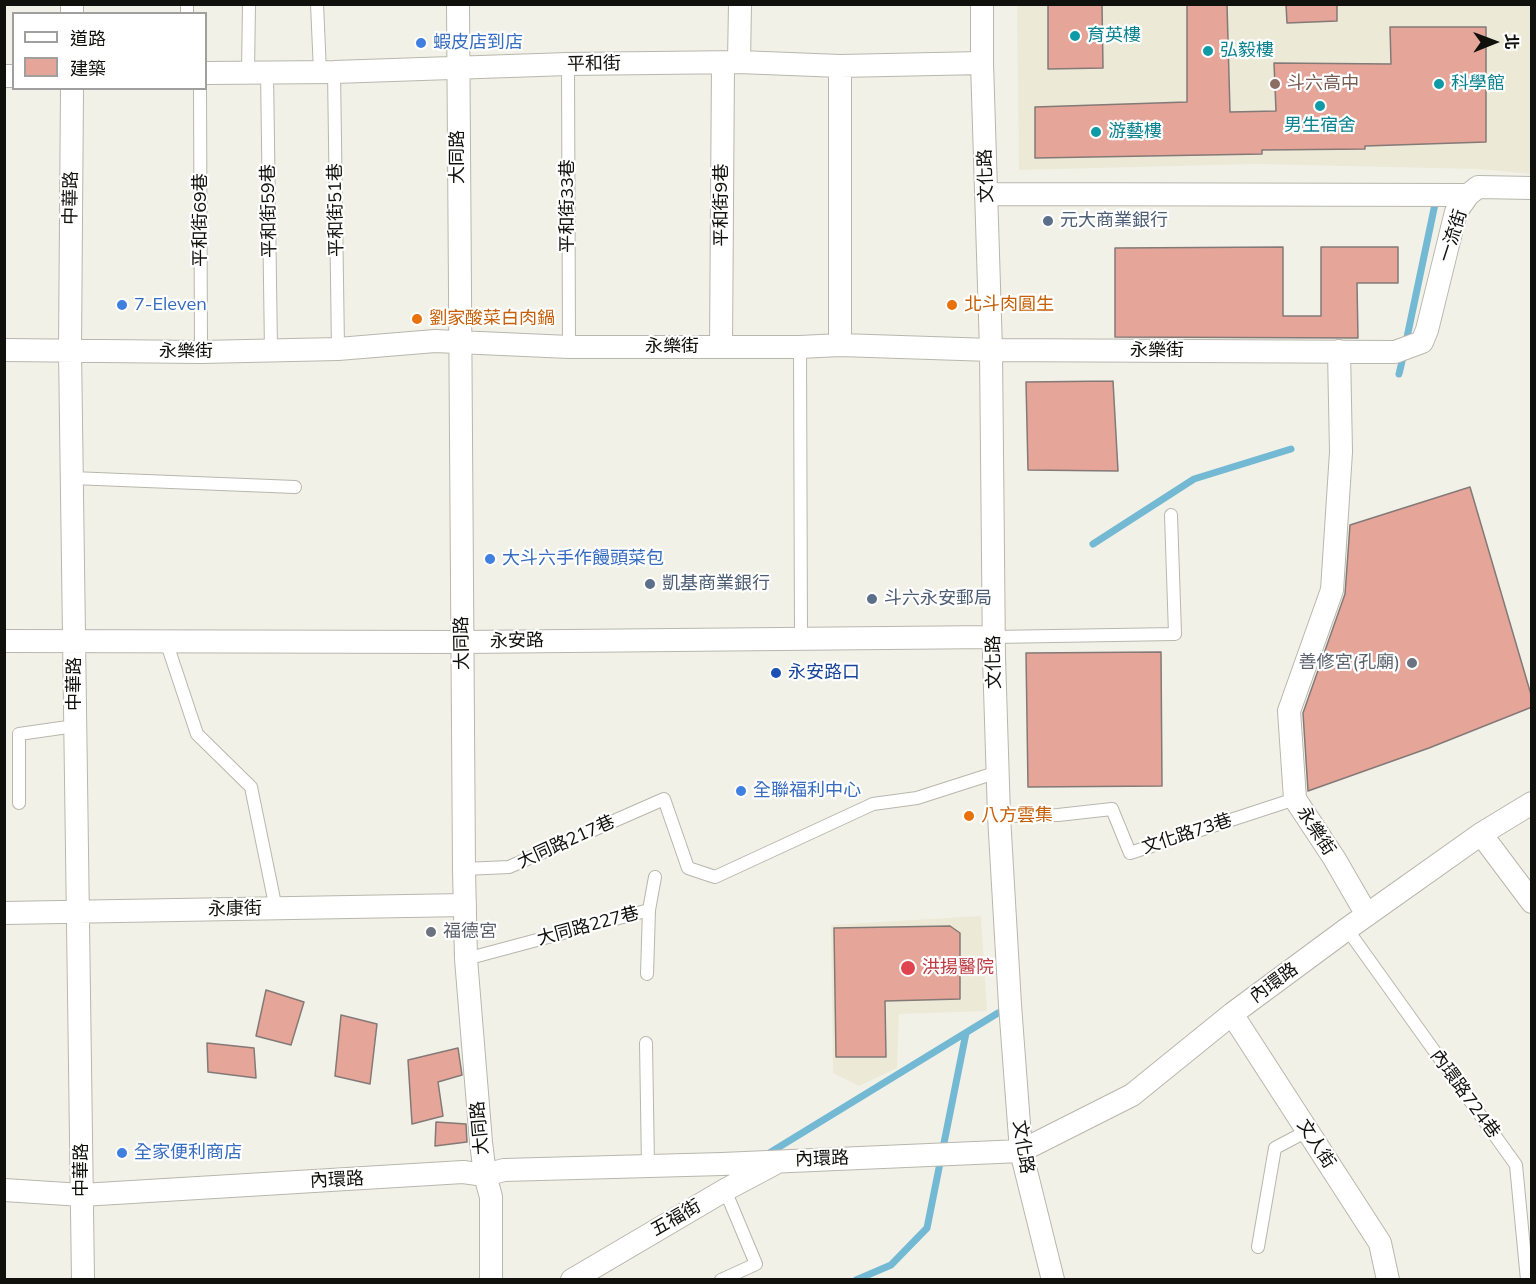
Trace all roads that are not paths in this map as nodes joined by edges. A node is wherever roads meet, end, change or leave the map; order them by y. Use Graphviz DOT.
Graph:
graph roads {
  1 [pos="249,4"];
  2 [pos="316,4"];
  3 [pos="458,4"];
  4 [pos="740,4"];
  5 [pos="982,4"];
  6 [pos="731,63"];
  7 [pos="982,63"];
  8 [pos="568,64"];
  9 [pos="840,66"];
  10 [pos="458,67"];
  11 [pos="258,72"];
  12 [pos="327,72"];
  13 [pos="207,73"];
  14 [pos="72,90"];
  15 [pos="200,90"];
  16 [pos="1532,188"];
  17 [pos="986,194"];
  18 [pos="1468,195"];
  19 [pos="1422,342"];
  20 [pos="459,343"];
  21 [pos="840,345"];
  22 [pos="721,346"];
  23 [pos="569,347"];
  24 [pos="800,347"];
  25 [pos="338,349"];
  26 [pos="4,350"];
  27 [pos="70,350"];
  28 [pos="991,350"];
  29 [pos="270,351"];
  30 [pos="1339,351"];
  31 [pos="201,352"];
  32 [pos="72,478"];
  33 [pos="295,487"];
  34 [pos="1172,516"];
  35 [pos="993,637"];
  36 [pos="801,639"];
  37 [pos="75,640"];
  38 [pos="4,641"];
  39 [pos="166,641"];
  40 [pos="462,642"];
  41 [pos="75,726"];
  42 [pos="998,772"];
  43 [pos="1295,799"];
  44 [pos="19,803"];
  45 [pos="1532,803"];
  46 [pos="999,816"];
  47 [pos="1481,834"];
  48 [pos="464,868"];
  49 [pos="655,877"];
  50 [pos="1532,902"];
  51 [pos="465,905"];
  52 [pos="276,909"];
  53 [pos="649,910"];
  54 [pos="77,912"];
  55 [pos="4,913"];
  56 [pos="1367,915"];
  57 [pos="1347,929"];
  58 [pos="466,959"];
  59 [pos="647,974"];
  60 [pos="1232,1014"];
  61 [pos="646,1043"];
  62 [pos="1307,1131"];
  63 [pos="1021,1151"];
  64 [pos="781,1160"];
  65 [pos="648,1166"];
  66 [pos="485,1175"];
  67 [pos="4,1190"];
  68 [pos="725,1190"];
  69 [pos="82,1195"];
  70 [pos="1258,1247"];
  71 [pos="83,1280"];
  72 [pos="491,1280"];
  73 [pos="572,1280"];
  74 [pos="721,1280"];
  75 [pos="1053,1280"];
  76 [pos="1388,1280"];
  77 [pos="1527,1280"];
  1 -- 11 [label="lane, 平和街59巷"];
  2 -- 12 [label="lane, 平和街51巷"];
  3 -- 10 [label="street, 大同路"];
  4 -- 6 [label="street, 平和街9巷"];
  5 -- 7 [label="street, 文化路"];
  6 -- 8 [label="street, 平和街"];
  6 -- 9 [label="street, 平和街"];
  6 -- 22 [label="street, 平和街9巷"];
  7 -- 9 [label="street, 平和街"];
  7 -- 17 [label="street, 文化路"];
  8 -- 10 [label="street, 平和街"];
  8 -- 23 [label="lane, 平和街33巷"];
  9 -- 21 [label="street"];
  10 -- 12 [label="street, 平和街"];
  10 -- 20 [label="street, 大同路"];
  11 -- 12 [label="street, 平和街"];
  11 -- 13 [label="street, 平和街"];
  11 -- 29 [label="lane, 平和街59巷"];
  12 -- 25 [label="lane, 平和街51巷"];
  14 -- 27 [label="street, 中華路"];
  15 -- 31 [label="lane, 平和街69巷"];
  16 -- 18 [label="street, 一流街"];
  17 -- 18 [label="street"];
  17 -- 28 [label="street, 文化路"];
  18 -- 19 [label="street, 一流街"];
  19 -- 30 [label="street, 永樂街"];
  20 -- 23 [label="street, 永樂街"];
  20 -- 25 [label="street, 永樂街"];
  20 -- 40 [label="street, 大同路"];
  21 -- 24 [label="street, 永樂街"];
  21 -- 28 [label="street, 永樂街"];
  22 -- 23 [label="street, 永樂街"];
  22 -- 24 [label="street, 永樂街"];
  24 -- 36 [label="lane"];
  25 -- 29 [label="street, 永樂街"];
  26 -- 27 [label="street, 永樂街"];
  27 -- 31 [label="street, 永樂街"];
  27 -- 32 [label="street, 中華路"];
  28 -- 30 [label="street, 永樂街"];
  28 -- 35 [label="street, 文化路"];
  29 -- 31 [label="street, 永樂街"];
  30 -- 43 [label="street, 永樂街"];
  32 -- 33 [label="lane"];
  32 -- 37 [label="street, 中華路"];
  34 -- 35 [label="lane"];
  35 -- 36 [label="street, 永安路"];
  35 -- 42 [label="street, 文化路"];
  36 -- 40 [label="street, 永安路"];
  37 -- 38 [label="street, 永安路"];
  37 -- 39 [label="street, 永安路"];
  37 -- 41 [label="street, 中華路"];
  39 -- 40 [label="street, 永安路"];
  39 -- 52 [label="lane"];
  40 -- 48 [label="street, 大同路"];
  41 -- 44 [label="lane"];
  41 -- 54 [label="street, 中華路"];
  42 -- 46 [label="street, 文化路"];
  42 -- 48 [label="lane, 大同路217巷"];
  43 -- 46 [label="lane, 文化路73巷"];
  43 -- 56 [label="street, 永樂街"];
  45 -- 47 [label="street, 內環路"];
  46 -- 63 [label="street, 文化路"];
  47 -- 50 [label="street"];
  47 -- 56 [label="street, 內環路"];
  48 -- 51 [label="street, 大同路"];
  49 -- 53 [label="lane"];
  51 -- 52 [label="street, 永康街"];
  51 -- 58 [label="street, 大同路"];
  52 -- 54 [label="street, 永康街"];
  53 -- 58 [label="lane, 大同路227巷"];
  53 -- 59 [label="lane, 大同路227巷"];
  54 -- 55 [label="street, 永康街"];
  54 -- 69 [label="street, 中華路"];
  56 -- 57 [label="street, 內環路"];
  57 -- 60 [label="street, 內環路"];
  57 -- 77 [label="lane, 內環路724巷"];
  58 -- 66 [label="street, 大同路"];
  60 -- 62 [label="street, 文人街"];
  60 -- 63 [label="street, 內環路"];
  61 -- 65 [label="lane"];
  62 -- 70 [label="lane"];
  62 -- 76 [label="street, 文人街"];
  63 -- 64 [label="street, 內環路"];
  63 -- 75 [label="street, 文化路"];
  64 -- 65 [label="street, 內環路"];
  64 -- 68 [label="street, 五福街"];
  65 -- 66 [label="street, 內環路"];
  66 -- 69 [label="street, 內環路"];
  66 -- 72 [label="street, 大同路"];
  67 -- 69 [label="street, 內環路"];
  68 -- 73 [label="street, 五福街"];
  68 -- 74 [label="lane"];
  69 -- 71 [label="street, 中華路"];
}
